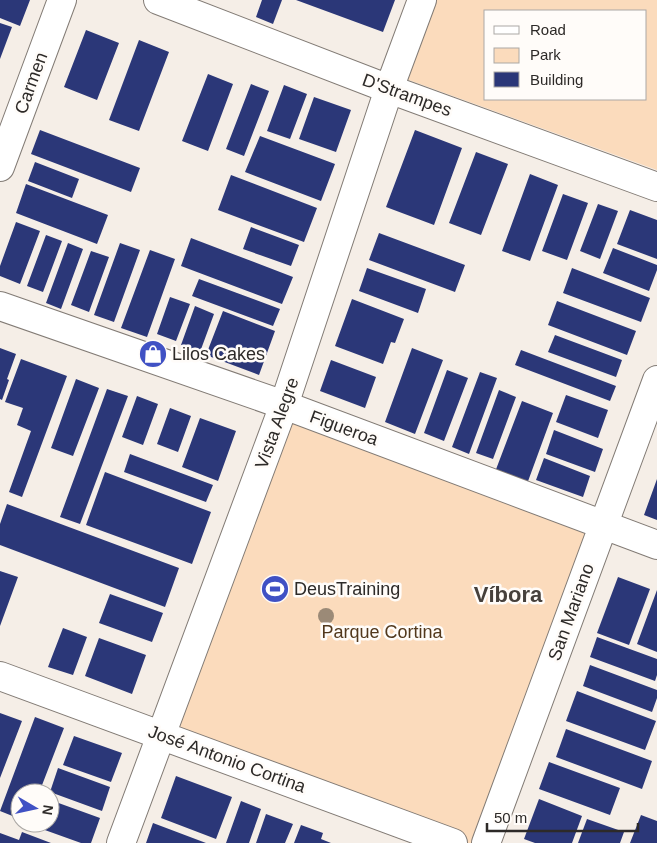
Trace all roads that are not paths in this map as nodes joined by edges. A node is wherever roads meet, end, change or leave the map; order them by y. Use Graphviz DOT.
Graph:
graph roads {
  1 [pos="62,0"];
  2 [pos="158,0"];
  3 [pos="422,0"];
  4 [pos="389,89"];
  5 [pos="0,167"];
  6 [pos="657,187"];
  7 [pos="0,306"];
  8 [pos="657,380"];
  9 [pos="284,406"];
  10 [pos="604,525"];
  11 [pos="657,545"];
  12 [pos="0,676"];
  13 [pos="162,735"];
  14 [pos="121,843"];
  15 [pos="453,843"];
  16 [pos="486,843"];
  1 -- 5 [label="street, Carmen"];
  2 -- 4 [label="street, D'Strampes"];
  3 -- 4 [label="street, Vista Alegre"];
  4 -- 6 [label="street, D'Strampes"];
  4 -- 9 [label="street, Vista Alegre"];
  7 -- 9 [label="street, Figueroa"];
  8 -- 10 [label="street, San Mariano"];
  9 -- 10 [label="street, Figueroa"];
  9 -- 13 [label="street, Vista Alegre"];
  10 -- 11 [label="street, Figueroa"];
  10 -- 16 [label="street, San Mariano"];
  12 -- 13 [label="street, José Antonio Cortina"];
  13 -- 14 [label="street, Vista Alegre"];
  13 -- 15 [label="street, José Antonio Cortina"];
}
